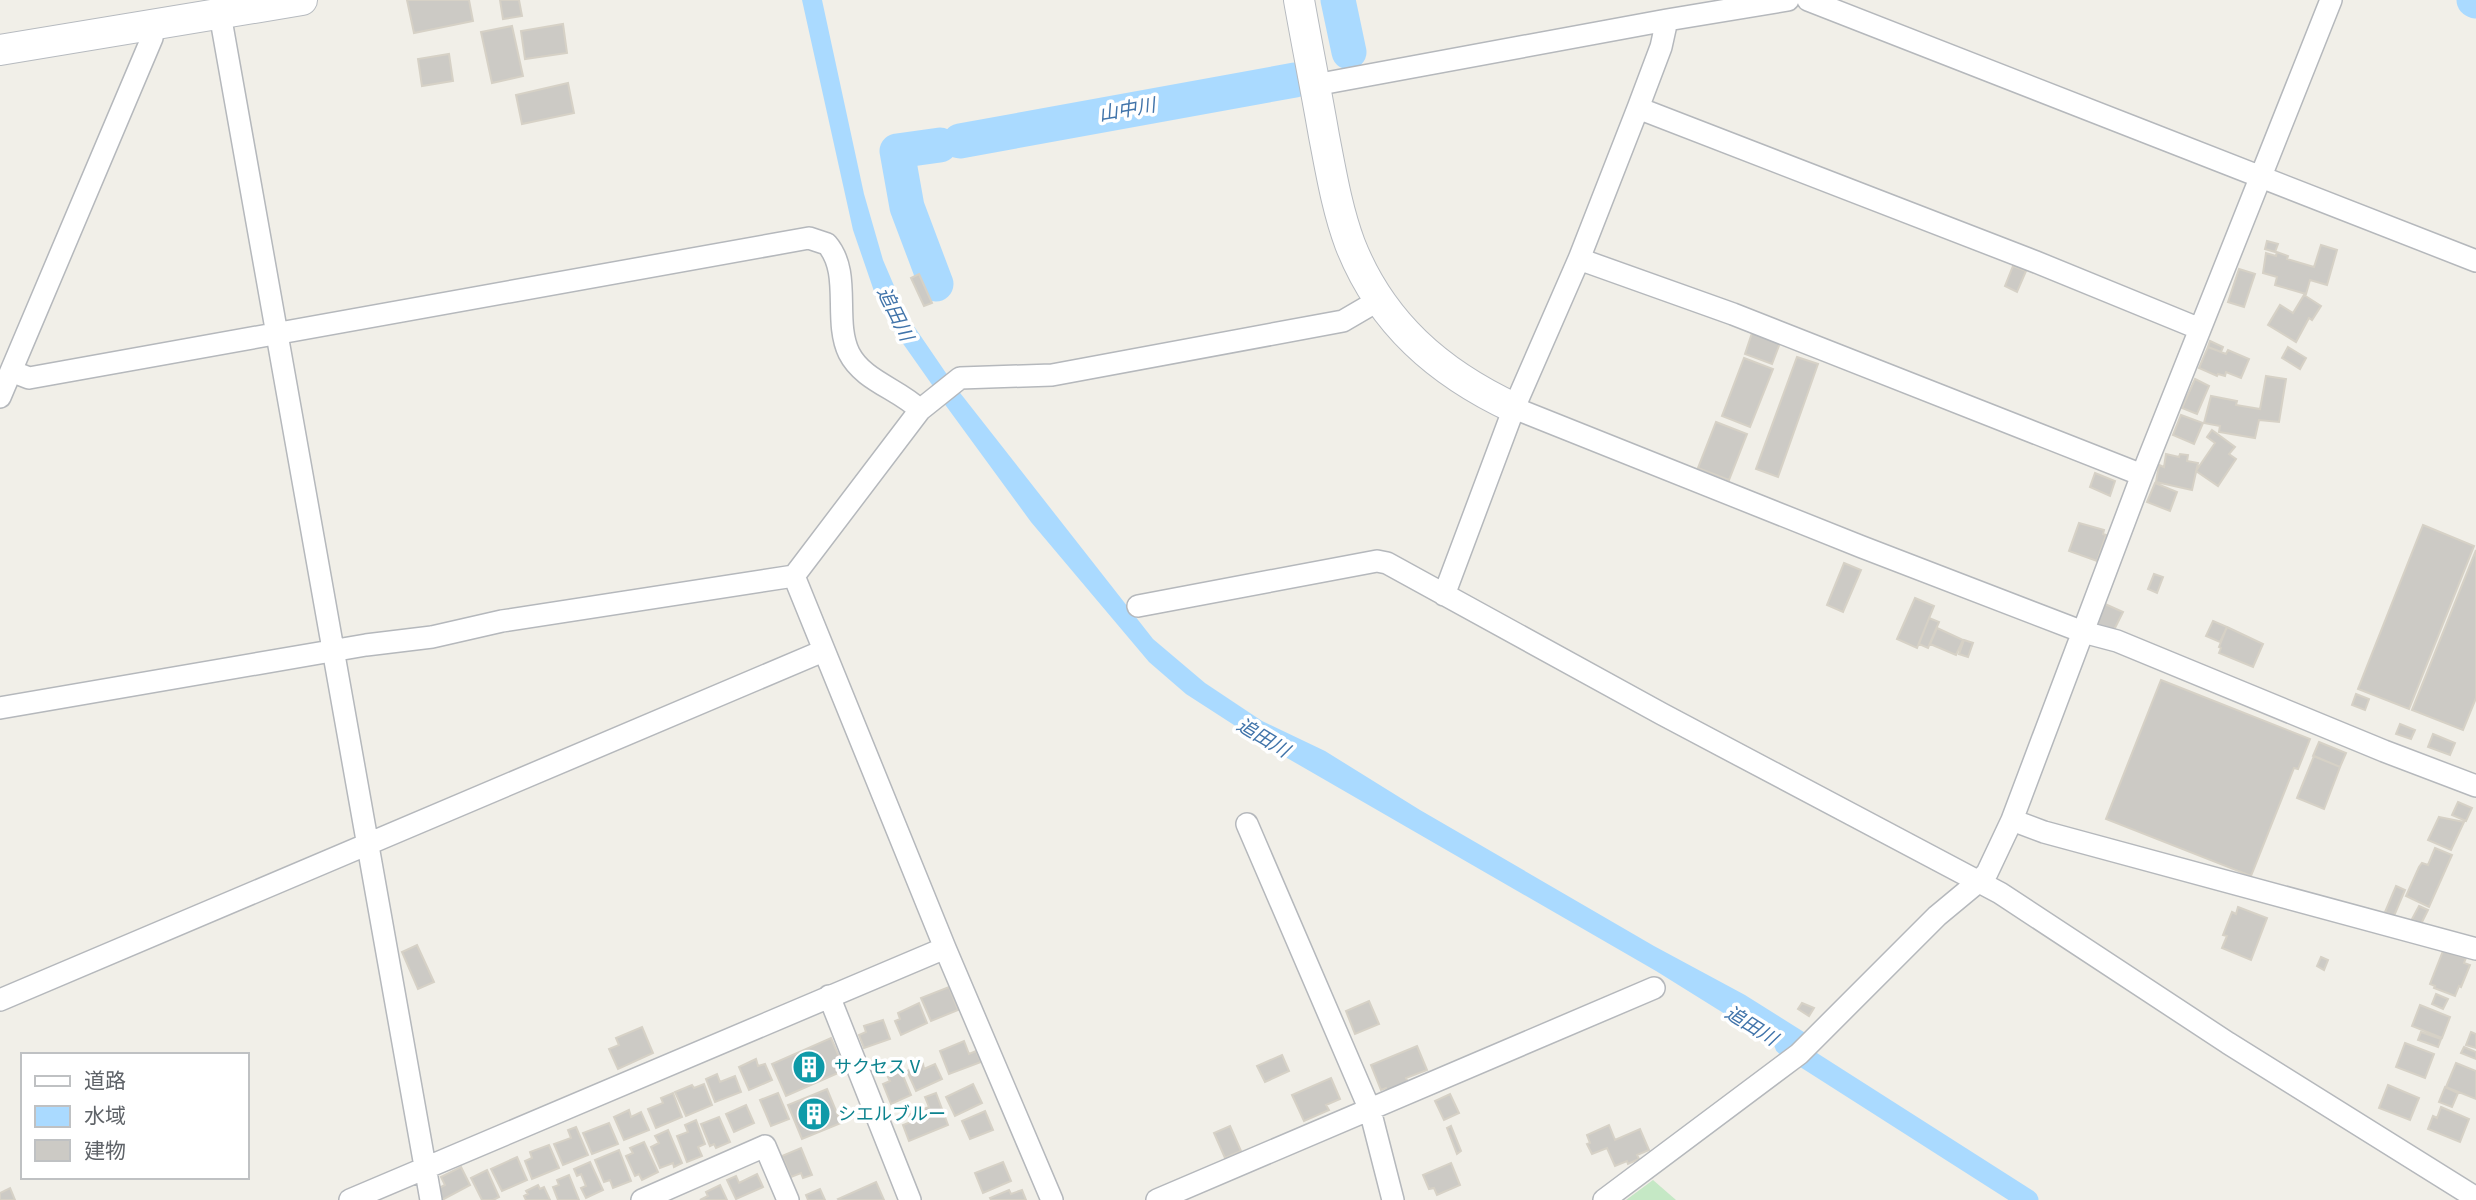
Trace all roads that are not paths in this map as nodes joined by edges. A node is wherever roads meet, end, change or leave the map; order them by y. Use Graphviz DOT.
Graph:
graph roads {
  1 [pos="302,0"];
  2 [pos="1299,0"];
  3 [pos="1788,0"];
  4 [pos="1808,0"];
  5 [pos="2331,0"];
  6 [pos="220,14"];
  7 [pos="1667,20"];
  8 [pos="153,25"];
  9 [pos="0,50"];
  10 [pos="1315,85"];
  11 [pos="1638,108"];
  12 [pos="2262,175"];
  13 [pos="1579,258"];
  14 [pos="2476,261"];
  15 [pos="1379,300"];
  16 [pos="2200,329"];
  17 [pos="278,333"];
  18 [pos="11,371"];
  19 [pos="0,397"];
  20 [pos="1514,408"];
  21 [pos="919,410"];
  22 [pos="2142,475"];
  23 [pos="794,576"];
  24 [pos="1444,595"];
  25 [pos="1138,606"];
  26 [pos="2083,632"];
  27 [pos="823,651"];
  28 [pos="332,652"];
  29 [pos="0,708"];
  30 [pos="2476,786"];
  31 [pos="2012,820"];
  32 [pos="1247,824"];
  33 [pos="368,844"];
  34 [pos="1978,882"];
  35 [pos="945,948"];
  36 [pos="2476,949"];
  37 [pos="1654,988"];
  38 [pos="829,996"];
  39 [pos="0,1000"];
  40 [pos="1370,1110"];
  41 [pos="424,1167"];
  42 [pos="2476,1198"];
  43 [pos="350,1200"];
  44 [pos="431,1200"];
  45 [pos="642,1200"];
  46 [pos="788,1200"];
  47 [pos="910,1200"];
  48 [pos="1052,1200"];
  49 [pos="1157,1200"];
  50 [pos="1393,1200"];
  51 [pos="1604,1200"];
  1 -- 6 [label="street"];
  2 -- 10 [label="street"];
  3 -- 7 [label="street"];
  4 -- 12 [label="street"];
  5 -- 12 [label="street"];
  6 -- 8 [label="street"];
  6 -- 17 [label="street"];
  7 -- 10 [label="street"];
  7 -- 11 [label="street"];
  8 -- 9 [label="street"];
  8 -- 18 [label="street"];
  10 -- 15 [label="street"];
  11 -- 13 [label="street"];
  11 -- 16 [label="street"];
  12 -- 14 [label="street"];
  12 -- 16 [label="street"];
  13 -- 20 [label="street"];
  13 -- 22 [label="street"];
  15 -- 20 [label="street"];
  15 -- 21 [label="street"];
  16 -- 22 [label="street"];
  17 -- 18 [label="street"];
  17 -- 21 [label="street"];
  17 -- 28 [label="street"];
  18 -- 19 [label="street"];
  20 -- 24 [label="street"];
  20 -- 26 [label="street"];
  21 -- 23 [label="street"];
  22 -- 26 [label="street"];
  23 -- 27 [label="street"];
  23 -- 28 [label="street"];
  24 -- 25 [label="street"];
  24 -- 34 [label="street"];
  26 -- 30 [label="street"];
  26 -- 31 [label="street"];
  27 -- 33 [label="street"];
  27 -- 35 [label="street"];
  28 -- 29 [label="street"];
  28 -- 33 [label="street"];
  31 -- 34 [label="street"];
  31 -- 36 [label="street"];
  32 -- 40 [label="street"];
  33 -- 39 [label="street"];
  33 -- 41 [label="street"];
  34 -- 42 [label="street"];
  34 -- 51 [label="street"];
  35 -- 38 [label="street"];
  35 -- 48 [label="street"];
  37 -- 40 [label="street"];
  38 -- 41 [label="street"];
  38 -- 47 [label="street"];
  40 -- 49 [label="street"];
  40 -- 50 [label="street"];
  41 -- 43 [label="street"];
  41 -- 44 [label="street"];
  45 -- 46 [label="street"];
}
